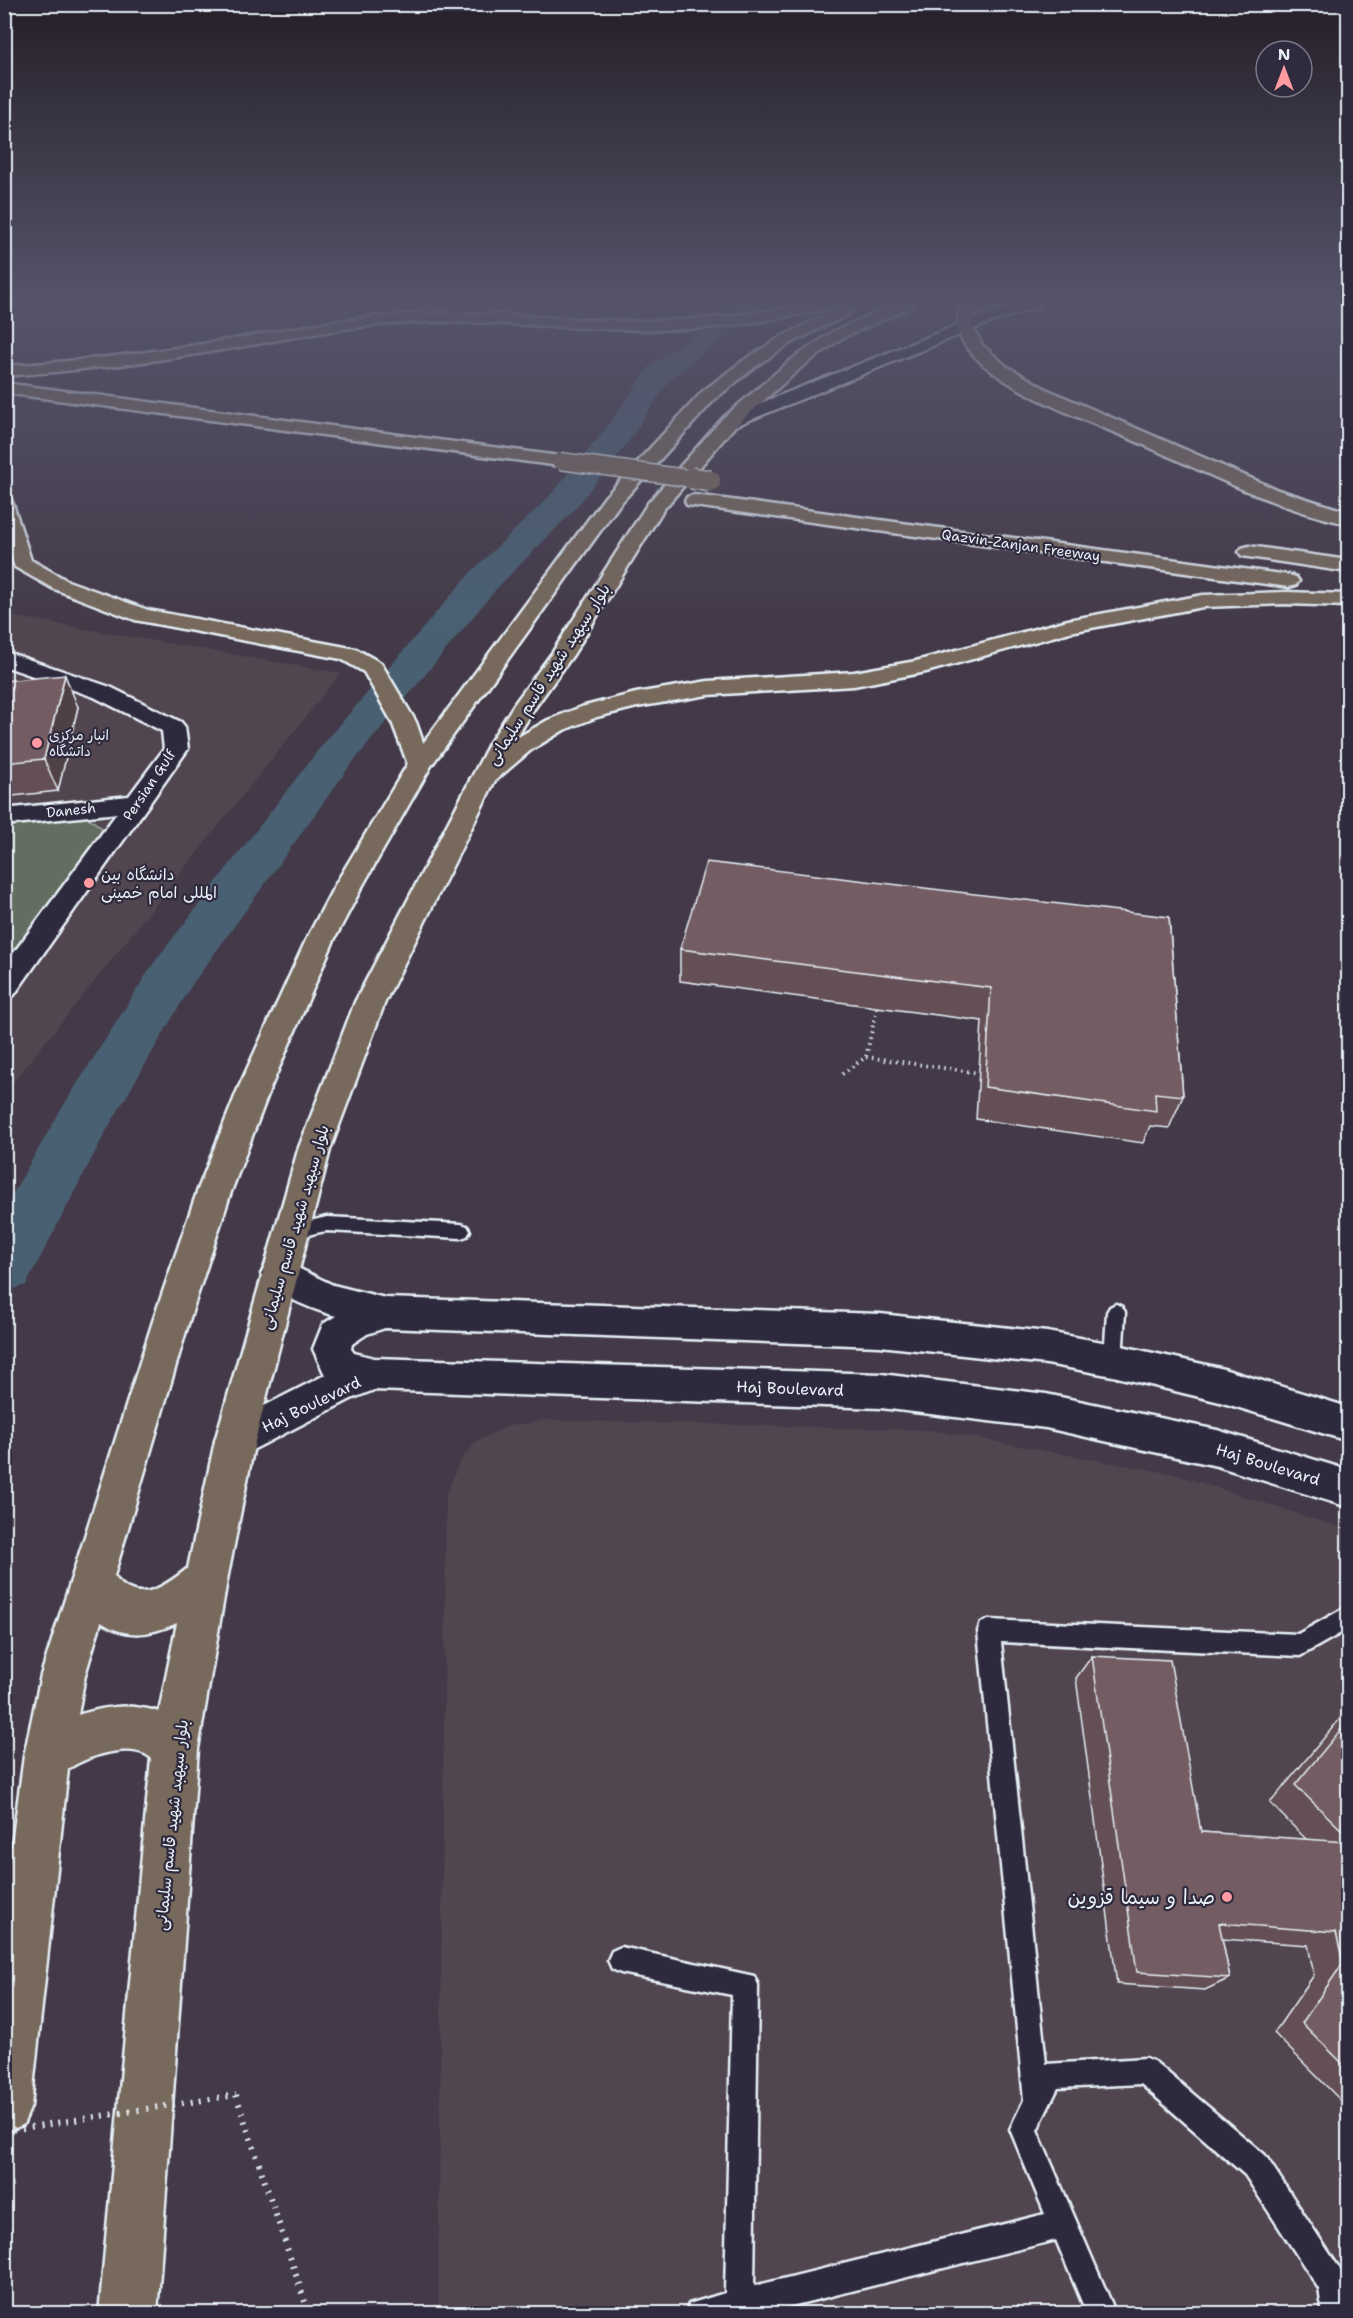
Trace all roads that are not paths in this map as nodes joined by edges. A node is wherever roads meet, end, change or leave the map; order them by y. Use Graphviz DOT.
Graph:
graph roads {
  1 [pos="188,412"];
  2 [pos="693,412"];
  3 [pos="741,412"];
  4 [pos="756,412"];
  5 [pos="1083,412"];
  6 [pos="729,423"];
  7 [pos="719,482"];
  8 [pos="602,488"];
  9 [pos="4,504"];
  10 [pos="1348,518"];
  11 [pos="1230,550"];
  12 [pos="1348,566"];
  13 [pos="1348,589"];
  14 [pos="1348,600"];
  15 [pos="4,658"];
  16 [pos="419,765"];
  17 [pos="482,779"];
  18 [pos="138,803"];
  19 [pos="4,817"];
  20 [pos="4,988"];
  21 [pos="461,1231"];
  22 [pos="283,1259"];
  23 [pos="1116,1312"];
  24 [pos="385,1313"];
  25 [pos="1113,1360"];
  26 [pos="374,1374"];
  27 [pos="1348,1424"];
  28 [pos="235,1441"];
  29 [pos="1348,1489"];
  30 [pos="92,1580"];
  31 [pos="206,1580"];
  32 [pos="1348,1617"];
  33 [pos="175,1749"];
  34 [pos="47,1756"];
  35 [pos="621,1960"];
  36 [pos="1038,2102"];
  37 [pos="4,2106"];
  38 [pos="1064,2224"];
  39 [pos="739,2309"];
  40 [pos="128,2313"];
  41 [pos="699,2313"];
  42 [pos="1102,2313"];
  43 [pos="1338,2313"];
  1 -- 7 [label="main road, bridge"];
  2 -- 16 [label="main road"];
  3 -- 6 [label="main road, بلوار سپهبد شهید قاسم سلیمانی"];
  4 -- 6 [label="main road"];
  5 -- 10 [label="main road"];
  6 -- 17 [label="main road, بلوار سپهبد شهید قاسم سلیمانی"];
  8 -- 13 [label="main road, Qazvin-Zanjan Freeway"];
  9 -- 16 [label="main road"];
  11 -- 12 [label="main road"];
  14 -- 17 [label="main road"];
  15 -- 18 [label="main road, Persian Gulf"];
  16 -- 30 [label="main road"];
  17 -- 22 [label="main road, بلوار سپهبد شهید قاسم سلیمانی"];
  18 -- 19 [label="main road, Danesh"];
  18 -- 20 [label="main road, Persian Gulf"];
  21 -- 22 [label="lane"];
  22 -- 24 [label="main road"];
  22 -- 28 [label="main road, بلوار سپهبد شهید قاسم سلیمانی"];
  23 -- 25 [label="lane"];
  24 -- 25 [label="main road"];
  24 -- 26 [label="main road"];
  25 -- 27 [label="main road"];
  26 -- 28 [label="main road, Haj Boulevard"];
  26 -- 29 [label="main road, Haj Boulevard"];
  28 -- 31 [label="main road, بلوار سپهبد شهید قاسم سلیمانی"];
  30 -- 31 [label="main road"];
  30 -- 34 [label="main road"];
  31 -- 33 [label="main road, بلوار سپهبد شهید قاسم سلیمانی"];
  32 -- 36 [label="lane"];
  33 -- 34 [label="main road"];
  33 -- 40 [label="main road, بلوار سپهبد شهید قاسم سلیمانی"];
  34 -- 37 [label="main road"];
  35 -- 39 [label="lane"];
  36 -- 38 [label="lane"];
  36 -- 43 [label="lane"];
  38 -- 39 [label="lane"];
  38 -- 42 [label="lane"];
  39 -- 41 [label="lane"];
}
